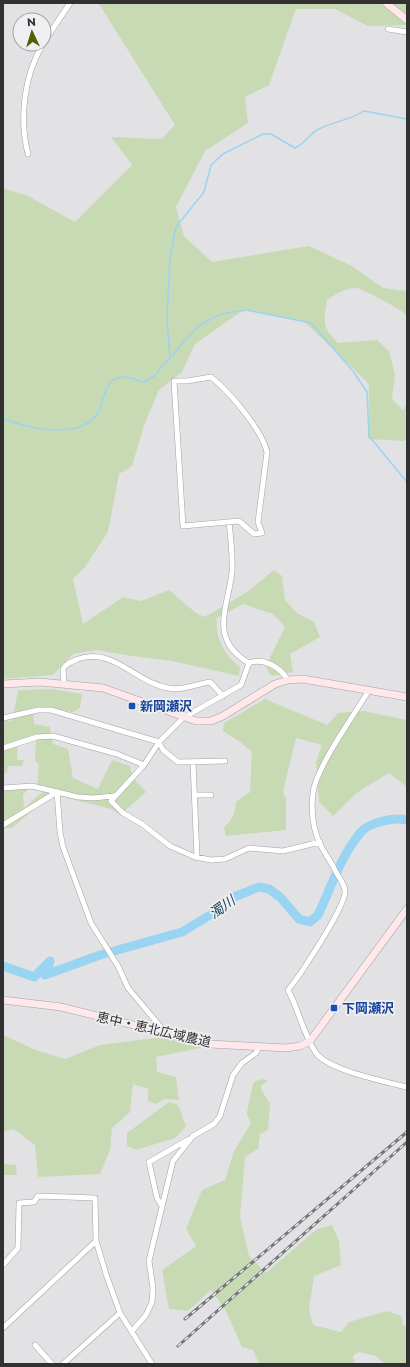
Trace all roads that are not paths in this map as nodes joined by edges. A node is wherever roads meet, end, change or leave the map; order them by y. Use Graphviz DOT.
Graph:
graph roads {
  1 [pos="70,3"];
  2 [pos="386,3"];
  3 [pos="407,20"];
  4 [pos="388,29"];
  5 [pos="52,31"];
  6 [pos="407,32"];
  7 [pos="39,52"];
  8 [pos="28,154"];
  9 [pos="229,522"];
  10 [pos="249,663"];
  11 [pos="288,680"];
  12 [pos="64,683"];
  13 [pos="3,684"];
  14 [pos="369,690"];
  15 [pos="223,696"];
  16 [pos="407,697"];
  17 [pos="3,718"];
  18 [pos="183,718"];
  19 [pos="158,742"];
  20 [pos="3,748"];
  21 [pos="225,761"];
  22 [pos="193,762"];
  23 [pos="144,765"];
  24 [pos="3,788"];
  25 [pos="57,792"];
  26 [pos="195,795"];
  27 [pos="211,795"];
  28 [pos="114,796"];
  29 [pos="3,825"];
  30 [pos="320,842"];
  31 [pos="197,857"];
  32 [pos="407,910"];
  33 [pos="3,1000"];
  34 [pos="165,1033"];
  35 [pos="310,1041"];
  36 [pos="259,1046"];
  37 [pos="407,1087"];
  38 [pos="193,1136"];
  39 [pos="162,1206"];
  40 [pos="96,1241"];
  41 [pos="3,1265"];
  42 [pos="120,1313"];
  43 [pos="3,1328"];
  44 [pos="132,1331"];
  45 [pos="35,1345"];
  46 [pos="52,1364"];
  47 [pos="63,1364"];
  48 [pos="152,1364"];
  1 -- 5 [label="street"];
  2 -- 3 [label="street"];
  4 -- 6 [label="street"];
  7 -- 8 [label="street"];
  9 -- 9 [label="street"];
  9 -- 10 [label="street"];
  10 -- 11 [label="street"];
  10 -- 15 [label="street"];
  11 -- 14 [label="street"];
  11 -- 18 [label="street"];
  12 -- 13 [label="street"];
  12 -- 15 [label="street"];
  12 -- 18 [label="street"];
  14 -- 16 [label="street"];
  14 -- 30 [label="street"];
  15 -- 18 [label="street"];
  17 -- 19 [label="street"];
  18 -- 19 [label="street"];
  19 -- 22 [label="street"];
  19 -- 23 [label="street"];
  20 -- 23 [label="street"];
  21 -- 22 [label="street"];
  22 -- 26 [label="street"];
  23 -- 28 [label="street"];
  24 -- 25 [label="street"];
  25 -- 28 [label="street"];
  25 -- 29 [label="street"];
  25 -- 34 [label="street"];
  26 -- 27 [label="street"];
  26 -- 31 [label="street"];
  28 -- 31 [label="street"];
  30 -- 31 [label="street"];
  30 -- 35 [label="street"];
  32 -- 35 [label="street"];
  33 -- 34 [label="street, 恵中・恵北広域農道"];
  34 -- 36 [label="street, 恵中・恵北広域農道"];
  35 -- 36 [label="street, 恵中・恵北広域農道"];
  35 -- 37 [label="street"];
  36 -- 38 [label="street"];
  38 -- 39 [label="street"];
  38 -- 39 [label="street"];
  39 -- 44 [label="street"];
  40 -- 41 [label="street"];
  40 -- 42 [label="street"];
  40 -- 43 [label="street"];
  42 -- 44 [label="street"];
  42 -- 47 [label="street"];
  44 -- 48 [label="street"];
  45 -- 46 [label="street"];
}
